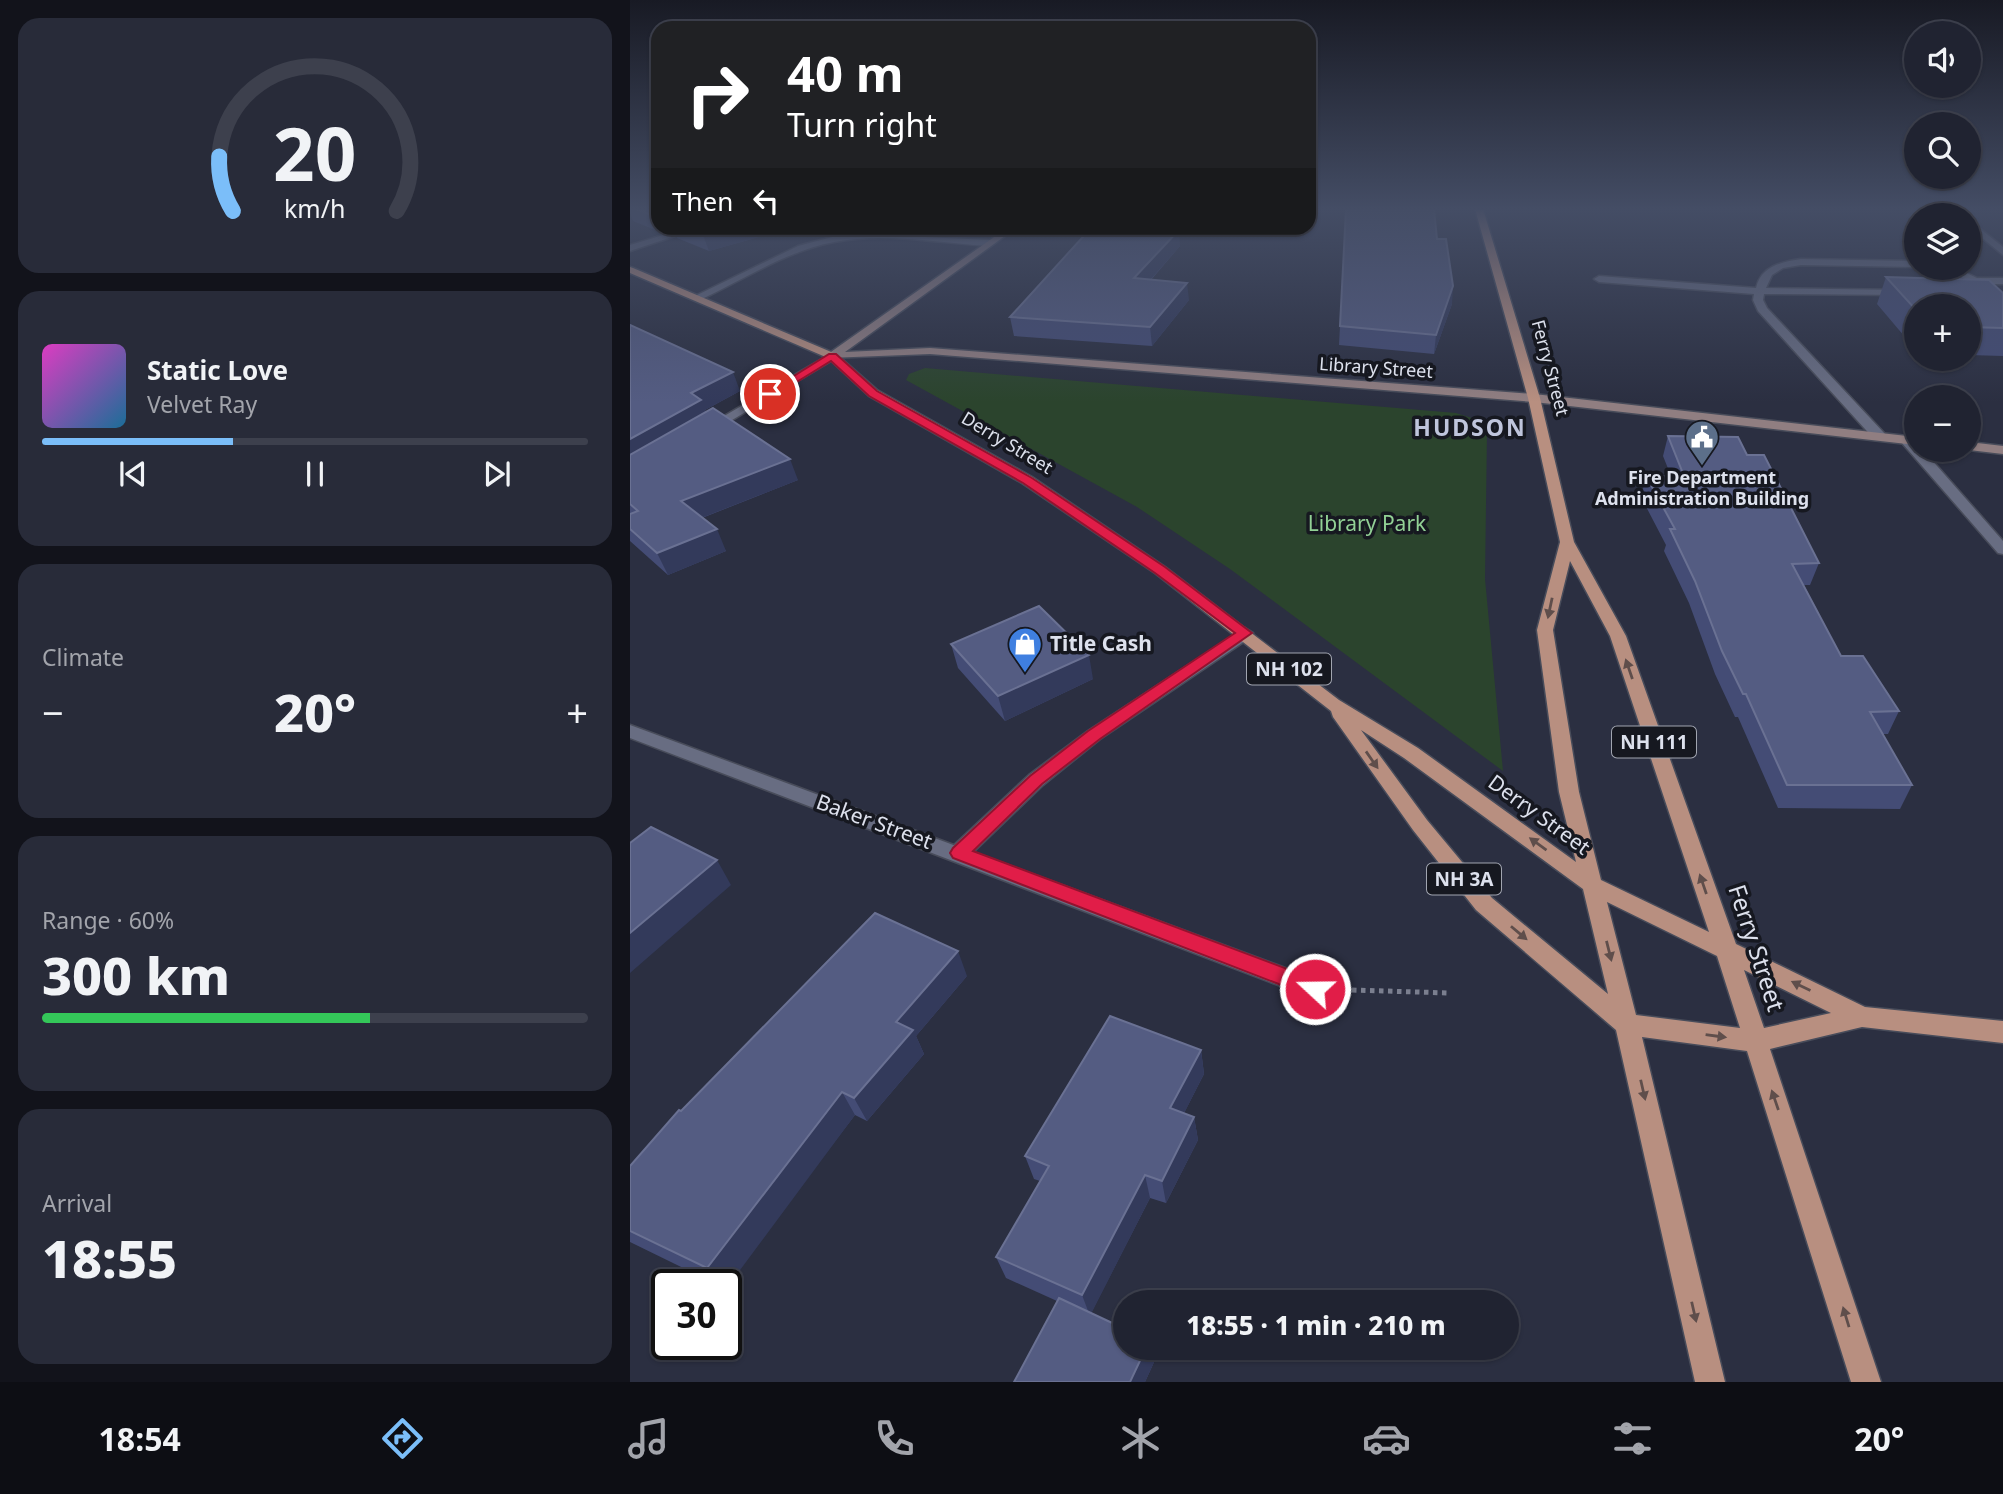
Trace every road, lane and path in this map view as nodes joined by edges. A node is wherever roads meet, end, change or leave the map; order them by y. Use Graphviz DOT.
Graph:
graph roads {
  1 [pos="639,273"];
  2 [pos="747,273"];
  3 [pos="947,273"];
  4 [pos="1498,273"];
  5 [pos="1767,273"];
  6 [pos="1599,279"];
  7 [pos="1975,281"];
  8 [pos="2003,281"];
  9 [pos="1760,290"];
  10 [pos="1920,293"];
  11 [pos="1955,293"];
  12 [pos="698,297"];
  13 [pos="832,356"];
  14 [pos="1534,398"];
  15 [pos="700,434"];
  16 [pos="1880,437"];
  17 [pos="1904,439"];
  18 [pos="1981,447"];
  19 [pos="2003,450"];
  20 [pos="1930,462"];
  21 [pos="1567,542"];
  22 [pos="2003,550"];
  23 [pos="1245,633"];
  24 [pos="1333,704"];
  25 [pos="630,731"];
  26 [pos="959,853"];
  27 [pos="1593,885"];
  28 [pos="1726,949"];
  29 [pos="1315,989"];
  30 [pos="1450,993"];
  31 [pos="1862,1017"];
  32 [pos="1627,1024"];
  33 [pos="2003,1032"];
  34 [pos="1756,1041"];
  35 [pos="1710,1382"];
  36 [pos="1866,1382"];
  1 -- 12 [label="main road, Derry Street / NH 102"];
  2 -- 12 [label="street"];
  3 -- 13 [label="street"];
  4 -- 14 [label="main road, Ferry Street / NH 111"];
  5 -- 9 [label="street"];
  6 -- 9 [label="street"];
  7 -- 8 [label="street"];
  7 -- 11 [label="street"];
  9 -- 10 [label="street"];
  9 -- 16 [label="street"];
  12 -- 13 [label="main road, Derry Street / NH 102"];
  13 -- 14 [label="street, Library Street"];
  13 -- 15 [label="street"];
  13 -- 23 [label="main road, Derry Street / NH 102"];
  14 -- 16 [label="street, Library Street"];
  14 -- 21 [label="main road, Ferry Street / NH 111"];
  16 -- 17 [label="street, Library Street"];
  18 -- 19 [label="street"];
  20 -- 22 [label="street"];
  21 -- 27 [label="main road, Ferry Street / NH 111, one-way"];
  28 -- 21 [label="main road, Ferry Street / NH 111, one-way"];
  23 -- 24 [label="main road, Derry Street / NH 102"];
  23 -- 26 [label="street"];
  27 -- 24 [label="main road, Derry Street, one-way"];
  24 -- 32 [label="main road, Derry Street / NH 3A, one-way"];
  25 -- 26 [label="street, Baker Street"];
  26 -- 29 [label="street, Baker Street"];
  27 -- 28 [label="main road, Derry Street"];
  27 -- 32 [label="main road, Ferry Street / NH 111, one-way"];
  31 -- 28 [label="main road, Derry Street, one-way"];
  28 -- 34 [label="main road, Ferry Street / NH 111"];
  29 -- 30 [label="path"];
  31 -- 33 [label="main road"];
  31 -- 34 [label="main road"];
  32 -- 34 [label="main road, one-way"];
  32 -- 35 [label="main road, Ferry Street / NH 111, one-way"];
  36 -- 34 [label="main road, Ferry Street / NH 111, one-way"];
}
